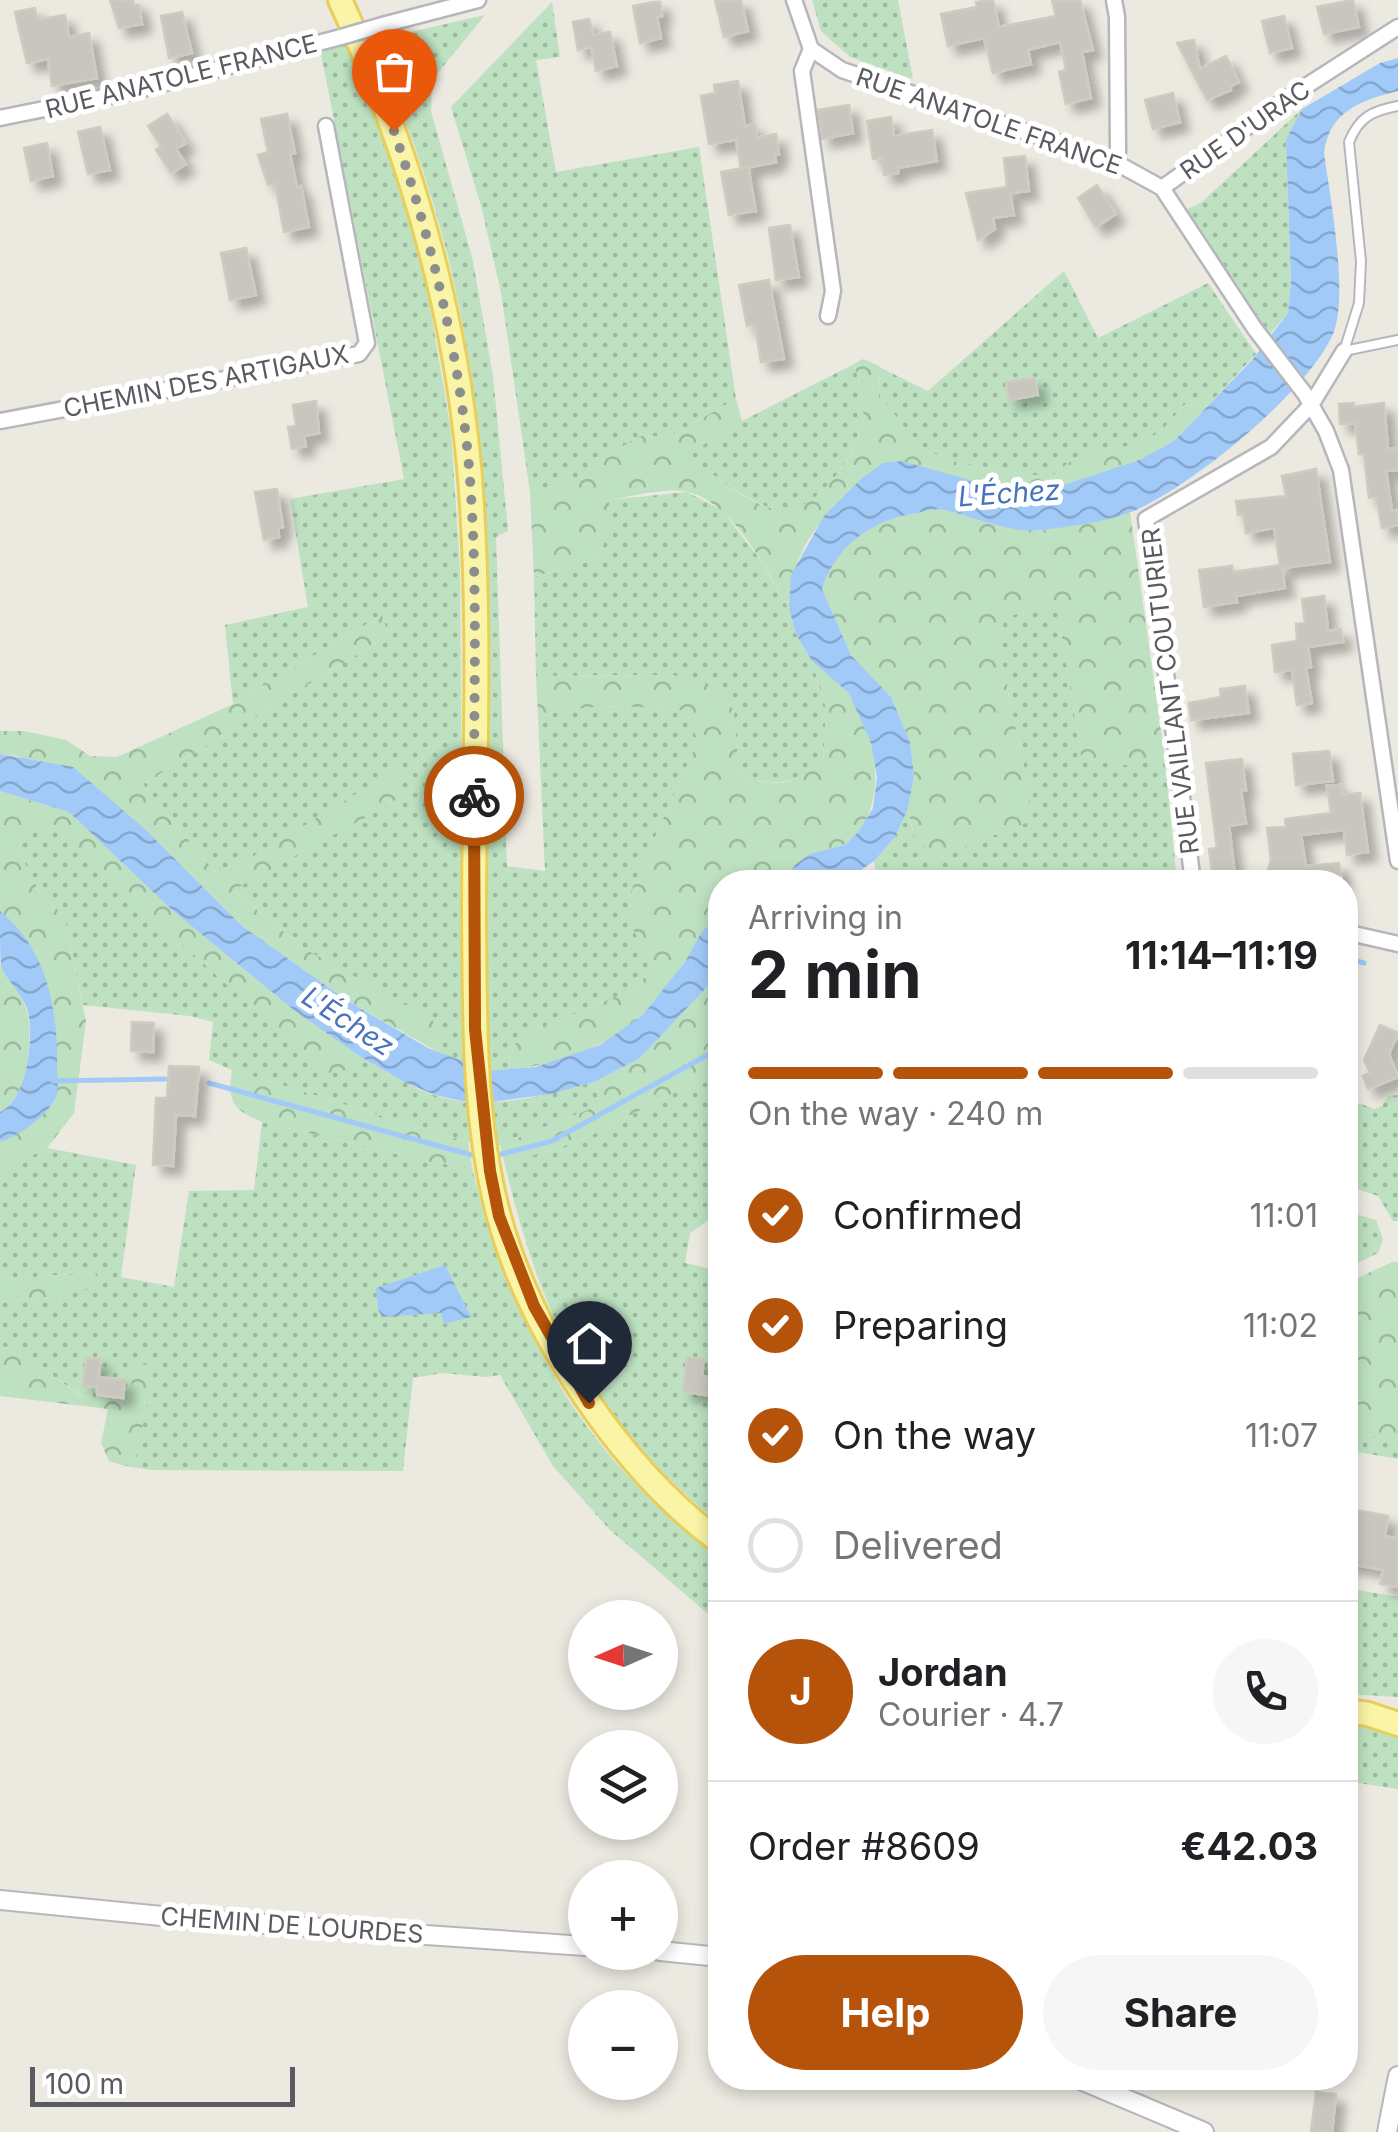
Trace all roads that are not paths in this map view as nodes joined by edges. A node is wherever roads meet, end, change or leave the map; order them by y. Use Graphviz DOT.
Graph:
graph roads {
  1 [pos="340,0"];
  2 [pos="478,0"];
  3 [pos="794,0"];
  4 [pos="1114,0"];
  5 [pos="1398,26"];
  6 [pos="810,49"];
  7 [pos="1398,106"];
  8 [pos="0,118"];
  9 [pos="326,126"];
  10 [pos="1113,161"];
  11 [pos="1162,188"];
  12 [pos="828,316"];
  13 [pos="1398,340"];
  14 [pos="1344,351"];
  15 [pos="1308,400"];
  16 [pos="0,421"];
  17 [pos="1398,734"];
  18 [pos="1379,737"];
  19 [pos="1398,861"];
  20 [pos="1191,870"];
  21 [pos="1358,935"];
  22 [pos="1398,944"];
  23 [pos="708,1531"];
  24 [pos="1398,1710"];
  25 [pos="1358,1713"];
  26 [pos="1358,1713"];
  27 [pos="1398,1724"];
  28 [pos="0,1900"];
  29 [pos="568,1945"];
  30 [pos="678,1953"];
  31 [pos="708,1956"];
  32 [pos="1398,2076"];
  33 [pos="1104,2090"];
  34 [pos="1204,2132"];
  35 [pos="1387,2132"];
  1 -- 23 [label="main road"];
  2 -- 8 [label="street, RUE ANATOLE FRANCE, bridge"];
  3 -- 6 [label="street"];
  4 -- 10 [label="street"];
  5 -- 11 [label="street, RUE D'URAC"];
  6 -- 10 [label="street, RUE ANATOLE FRANCE"];
  6 -- 12 [label="street"];
  7 -- 14 [label="lane"];
  9 -- 16 [label="street, CHEMIN DES ARTIGAUX"];
  10 -- 11 [label="street, RUE ANATOLE FRANCE"];
  11 -- 15 [label="street, RUE D'URAC"];
  13 -- 14 [label="lane"];
  14 -- 15 [label="street"];
  15 -- 18 [label="street, RUE D'URAC"];
  15 -- 20 [label="street, RUE VAILLANT COUTURIER"];
  17 -- 18 [label="street"];
  18 -- 19 [label="street, RUE D'URAC"];
  21 -- 22 [label="street"];
  24 -- 25 [label="main road"];
  26 -- 27 [label="main road"];
  28 -- 29 [label="street, CHEMIN DE LOURDES"];
  30 -- 31 [label="street"];
  32 -- 35 [label="street"];
  33 -- 34 [label="street"];
}
